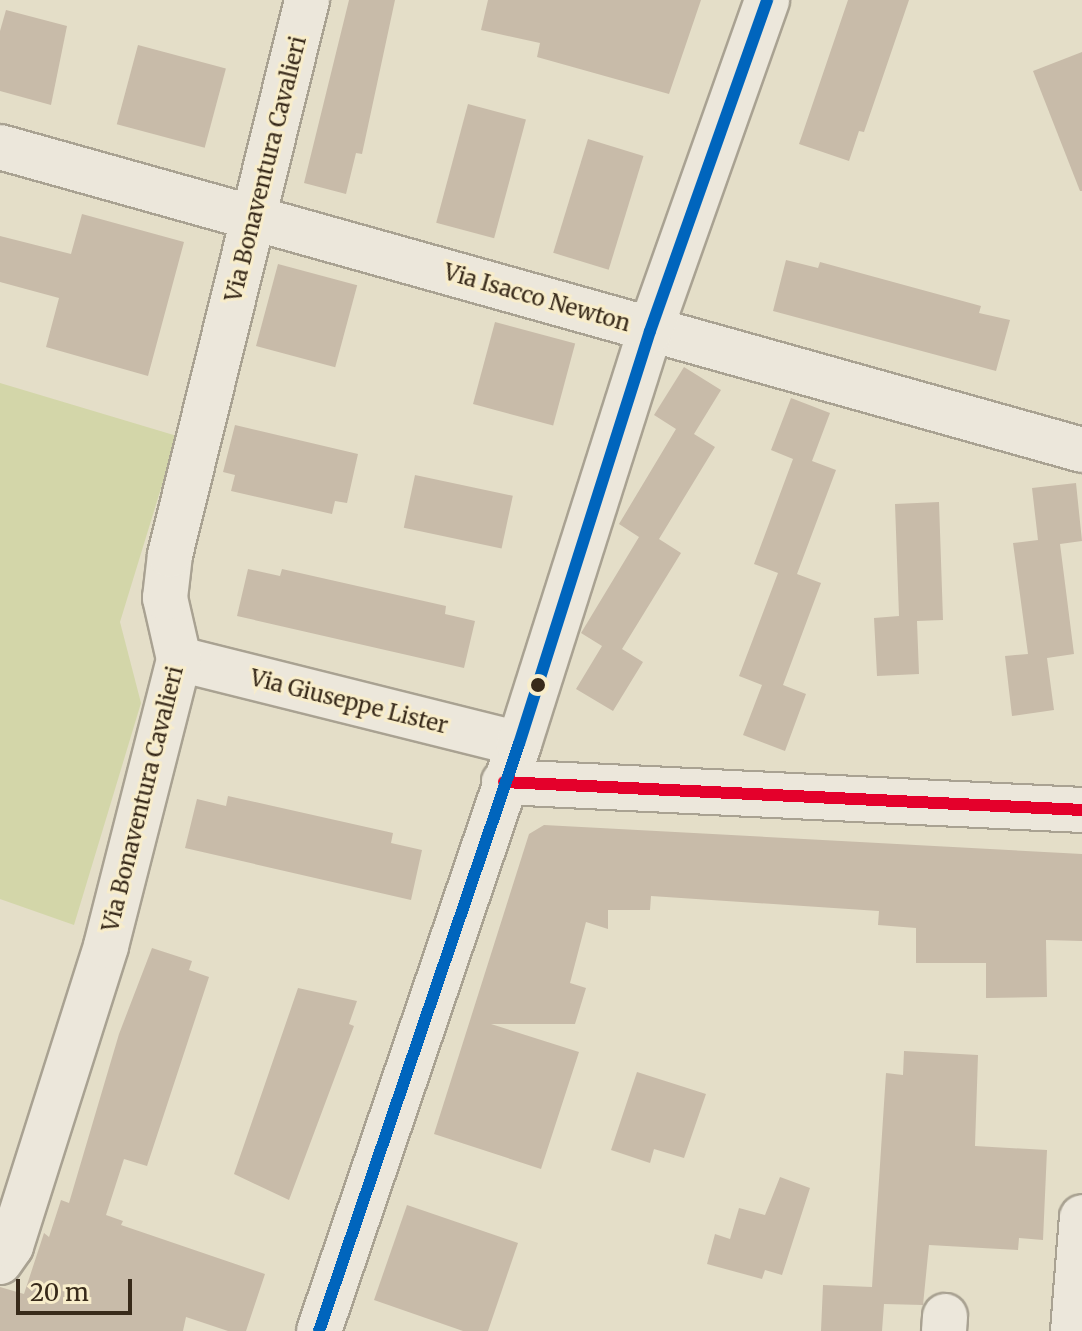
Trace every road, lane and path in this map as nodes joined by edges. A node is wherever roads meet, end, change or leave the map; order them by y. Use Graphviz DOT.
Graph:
graph roads {
  1 [pos="307,0"];
  2 [pos="767,1"];
  3 [pos="0,147"];
  4 [pos="254,219"];
  5 [pos="650,331"];
  6 [pos="1079,444"];
  7 [pos="179,659"];
  8 [pos="512,763"];
  9 [pos="1082,810"];
  10 [pos="1082,1217"];
  11 [pos="1080,1261"];
  12 [pos="0,1262"];
  13 [pos="319,1331"];
  14 [pos="1073,1331"];
  1 -- 4 [label="street, Via Bonaventura Cavalieri"];
  2 -- 5 [label="street"];
  3 -- 4 [label="street, Via Isacco Newton"];
  4 -- 5 [label="street, Via Isacco Newton"];
  4 -- 7 [label="street, Via Bonaventura Cavalieri"];
  5 -- 6 [label="street, Via Isacco Newton"];
  5 -- 8 [label="street"];
  7 -- 8 [label="street, Via Giuseppe Lister"];
  7 -- 12 [label="street, Via Bonaventura Cavalieri"];
  8 -- 9 [label="street, Via Giuseppe Lister"];
  8 -- 13 [label="street"];
  10 -- 11 [label="street"];
  11 -- 14 [label="street"];
}
